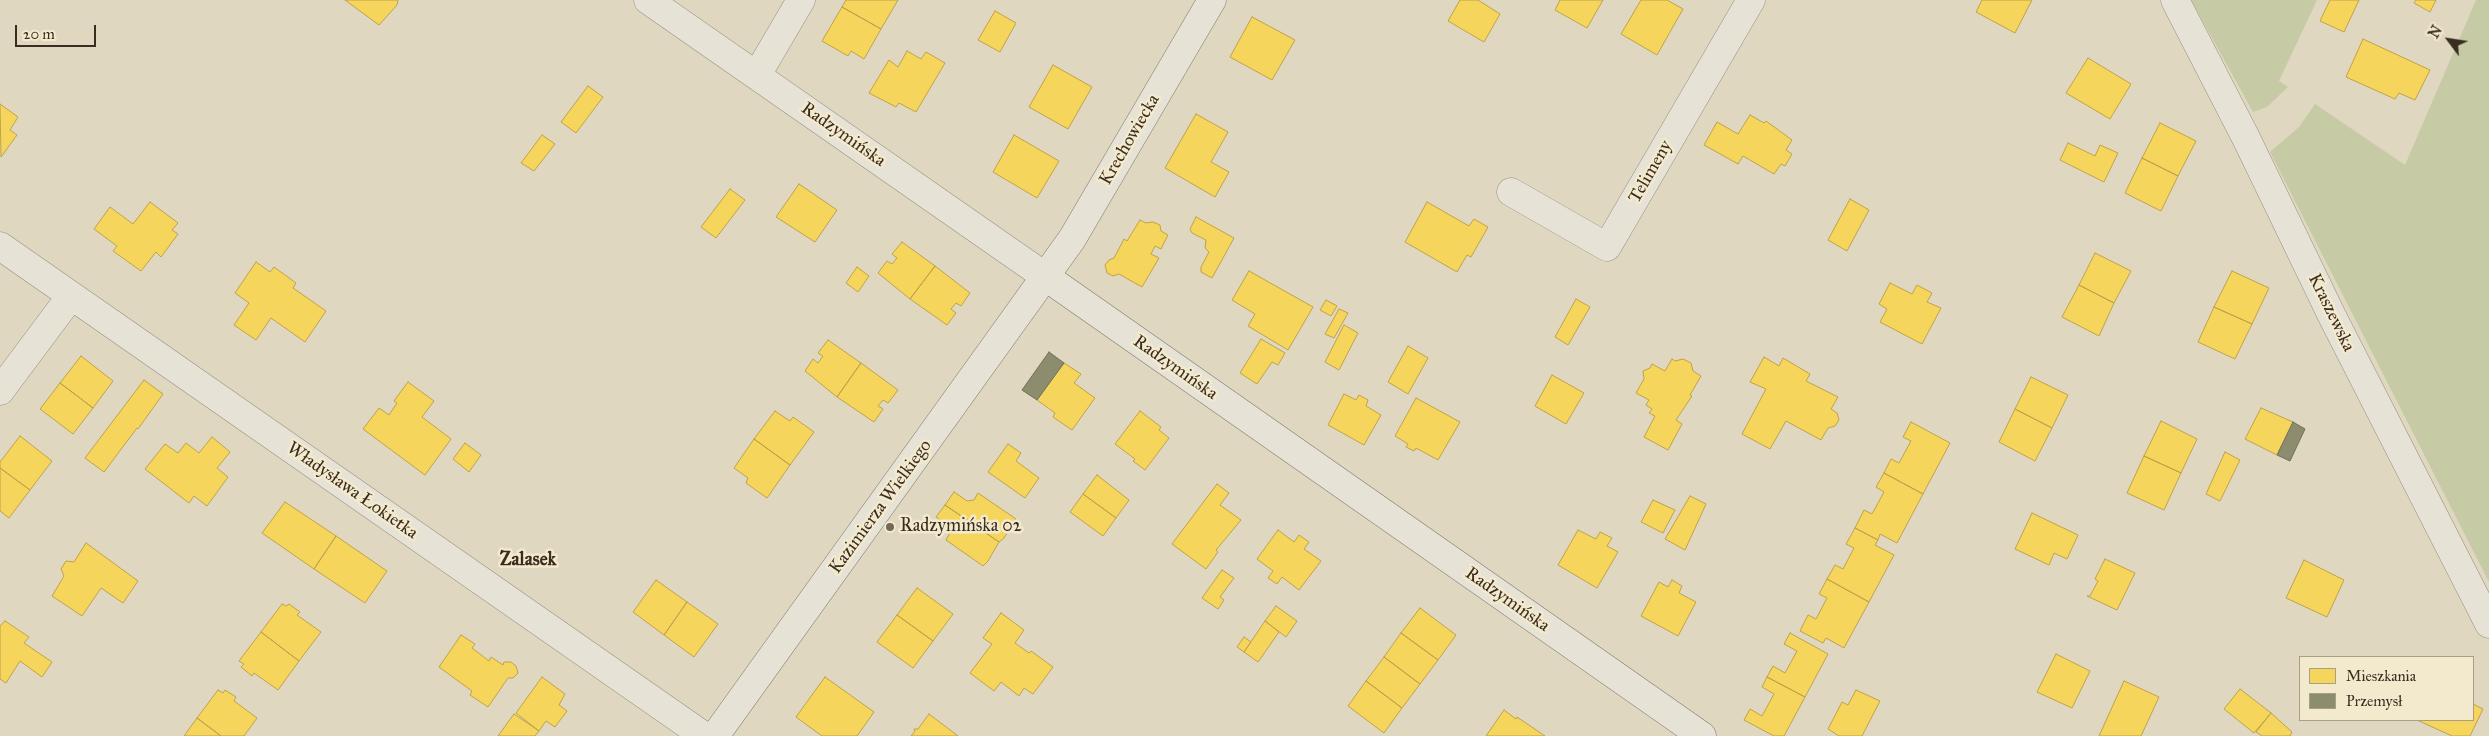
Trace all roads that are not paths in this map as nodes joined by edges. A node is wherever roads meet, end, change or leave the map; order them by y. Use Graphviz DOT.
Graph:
graph roads {
  1 [pos="648,0"];
  2 [pos="801,0"];
  3 [pos="1212,0"];
  4 [pos="1751,0"];
  5 [pos="2175,0"];
  6 [pos="757,75"];
  7 [pos="1511,192"];
  8 [pos="0,246"];
  9 [pos="1046,277"];
  10 [pos="71,296"];
  11 [pos="0,391"];
  12 [pos="2489,624"];
  13 [pos="704,736"];
  14 [pos="715,736"];
  15 [pos="1702,736"];
  1 -- 6 [label="street, Radzymińska"];
  2 -- 6 [label="street"];
  3 -- 9 [label="street, Krechowiecka"];
  4 -- 7 [label="street, Telimeny"];
  5 -- 12 [label="street, Kraszewska"];
  6 -- 9 [label="street, Radzymińska"];
  8 -- 10 [label="street, Władysława Łokietka"];
  9 -- 14 [label="street, Kazimierza Wielkiego"];
  9 -- 15 [label="street, Radzymińska"];
  10 -- 11 [label="street"];
  10 -- 13 [label="street, Władysława Łokietka"];
}
